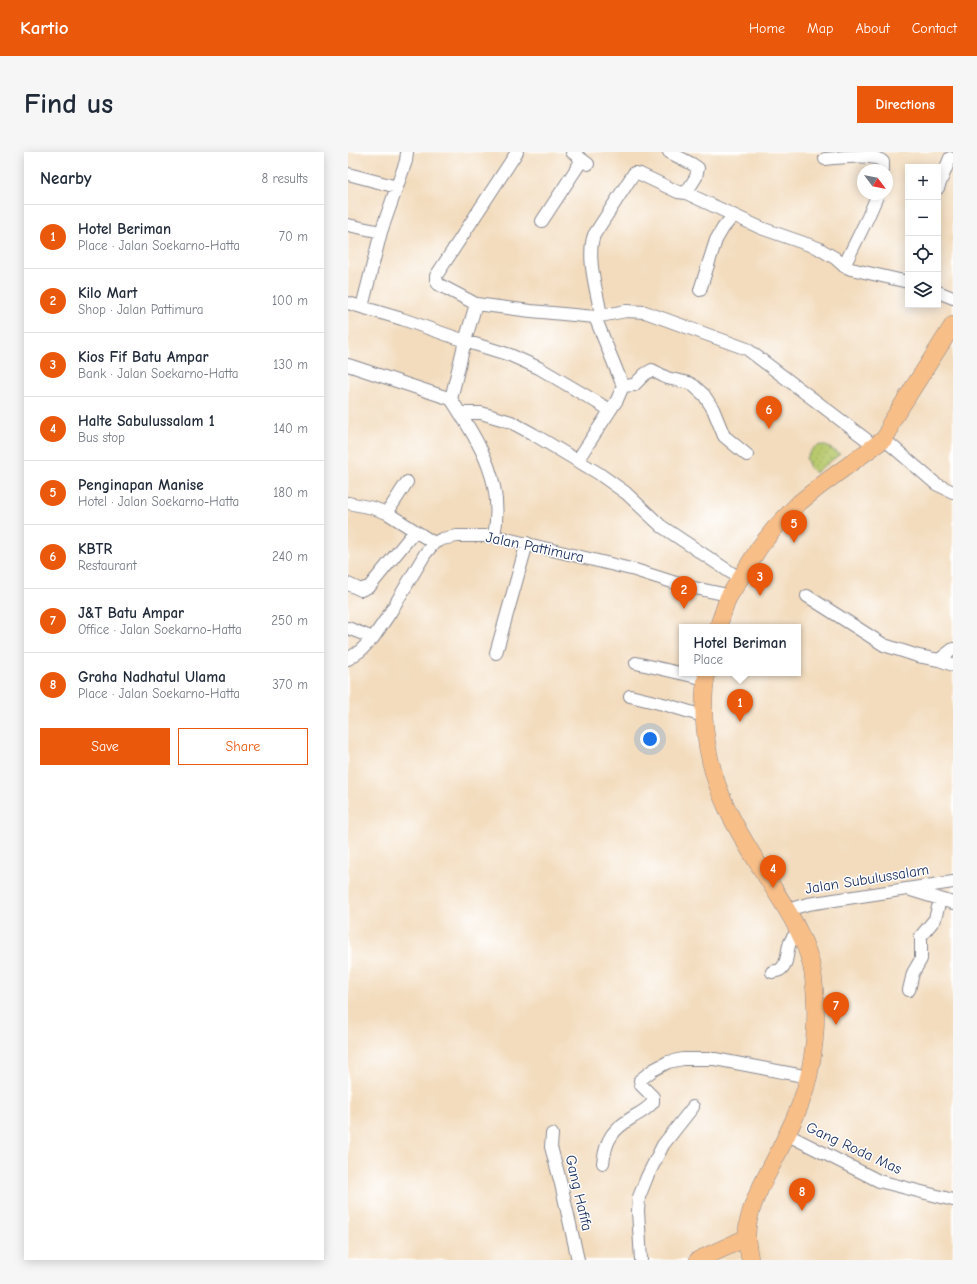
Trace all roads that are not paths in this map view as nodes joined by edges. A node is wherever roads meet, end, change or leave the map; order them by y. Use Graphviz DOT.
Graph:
graph roads {
  1 [pos="407,152"];
  2 [pos="517,152"];
  3 [pos="572,152"];
  4 [pos="669,152"];
  5 [pos="950,158"];
  6 [pos="824,159"];
  7 [pos="883,164"];
  8 [pos="348,174"];
  9 [pos="941,180"];
  10 [pos="397,187"];
  11 [pos="686,193"];
  12 [pos="875,200"];
  13 [pos="733,216"];
  14 [pos="542,221"];
  15 [pos="348,225"];
  16 [pos="381,232"];
  17 [pos="844,266"];
  18 [pos="905,280"];
  19 [pos="700,290"];
  20 [pos="941,293"];
  21 [pos="953,298"];
  22 [pos="348,304"];
  23 [pos="476,304"];
  24 [pos="362,307"];
  25 [pos="598,316"];
  26 [pos="953,325"];
  27 [pos="465,341"];
  28 [pos="348,365"];
  29 [pos="623,386"];
  30 [pos="451,399"];
  31 [pos="610,410"];
  32 [pos="460,413"];
  33 [pos="887,431"];
  34 [pos="867,440"];
  35 [pos="747,455"];
  36 [pos="577,461"];
  37 [pos="407,482"];
  38 [pos="817,483"];
  39 [pos="953,492"];
  40 [pos="348,503"];
  41 [pos="387,513"];
  42 [pos="416,531"];
  43 [pos="494,536"];
  44 [pos="434,543"];
  45 [pos="527,543"];
  46 [pos="733,574"];
  47 [pos="348,584"];
  48 [pos="729,596"];
  49 [pos="807,596"];
  50 [pos="719,624"];
  51 [pos="348,628"];
  52 [pos="373,638"];
  53 [pos="953,649"];
  54 [pos="496,653"];
  55 [pos="348,659"];
  56 [pos="939,660"];
  57 [pos="636,663"];
  58 [pos="953,665"];
  59 [pos="679,671"];
  60 [pos="706,676"];
  61 [pos="630,696"];
  62 [pos="703,716"];
  63 [pos="953,882"];
  64 [pos="908,890"];
  65 [pos="940,900"];
  66 [pos="953,903"];
  67 [pos="787,910"];
  68 [pos="799,932"];
  69 [pos="772,972"];
  70 [pos="909,990"];
  71 [pos="809,1077"];
  72 [pos="693,1107"];
  73 [pos="552,1134"];
  74 [pos="788,1135"];
  75 [pos="603,1164"];
  76 [pos="953,1200"];
  77 [pos="746,1238"];
  78 [pos="578,1260"];
  79 [pos="641,1260"];
  80 [pos="698,1260"];
  81 [pos="750,1260"];
  1 -- 10 [label="street"];
  2 -- 23 [label="street"];
  3 -- 14 [label="street"];
  4 -- 11 [label="street"];
  5 -- 9 [label="street"];
  6 -- 7 [label="street"];
  8 -- 10 [label="street"];
  10 -- 16 [label="street"];
  11 -- 13 [label="street"];
  11 -- 25 [label="street"];
  12 -- 17 [label="street"];
  13 -- 17 [label="street"];
  13 -- 19 [label="street"];
  15 -- 16 [label="street"];
  16 -- 24 [label="street"];
  17 -- 18 [label="street"];
  20 -- 21 [label="street"];
  22 -- 24 [label="street"];
  23 -- 25 [label="street"];
  23 -- 27 [label="street"];
  24 -- 27 [label="street"];
  25 -- 29 [label="street"];
  25 -- 34 [label="street"];
  26 -- 33 [label="highway"];
  27 -- 30 [label="street"];
  27 -- 31 [label="street"];
  28 -- 30 [label="street"];
  29 -- 31 [label="street"];
  29 -- 35 [label="street"];
  30 -- 32 [label="street"];
  31 -- 36 [label="street"];
  32 -- 36 [label="street"];
  32 -- 43 [label="street"];
  33 -- 34 [label="highway"];
  33 -- 38 [label="highway"];
  33 -- 39 [label="street"];
  34 -- 38 [label="highway"];
  36 -- 46 [label="street"];
  37 -- 41 [label="street"];
  38 -- 46 [label="highway"];
  38 -- 48 [label="highway"];
  40 -- 41 [label="street"];
  41 -- 42 [label="street"];
  42 -- 44 [label="street"];
  42 -- 47 [label="street"];
  43 -- 44 [label="street, Jalan Pattimura"];
  43 -- 45 [label="street, Jalan Pattimura"];
  44 -- 52 [label="street"];
  45 -- 48 [label="street, Jalan Pattimura"];
  45 -- 54 [label="street"];
  46 -- 48 [label="highway"];
  48 -- 50 [label="highway"];
  49 -- 56 [label="street"];
  51 -- 52 [label="street"];
  52 -- 55 [label="street"];
  53 -- 56 [label="street"];
  56 -- 58 [label="street"];
  57 -- 59 [label="street"];
  60 -- 62 [label="highway"];
  61 -- 62 [label="street"];
  62 -- 67 [label="highway"];
  63 -- 64 [label="street, Jalan Subulussalam"];
  64 -- 65 [label="street"];
  64 -- 67 [label="street, Jalan Subulussalam"];
  65 -- 66 [label="street"];
  65 -- 70 [label="street"];
  67 -- 68 [label="highway"];
  68 -- 69 [label="street"];
  68 -- 71 [label="highway"];
  71 -- 74 [label="highway"];
  71 -- 75 [label="street"];
  72 -- 79 [label="street"];
  73 -- 78 [label="street, Gang Hafifa"];
  74 -- 76 [label="street, Gang Roda Mas"];
  74 -- 77 [label="highway"];
  77 -- 80 [label="highway"];
  77 -- 81 [label="highway"];
}
